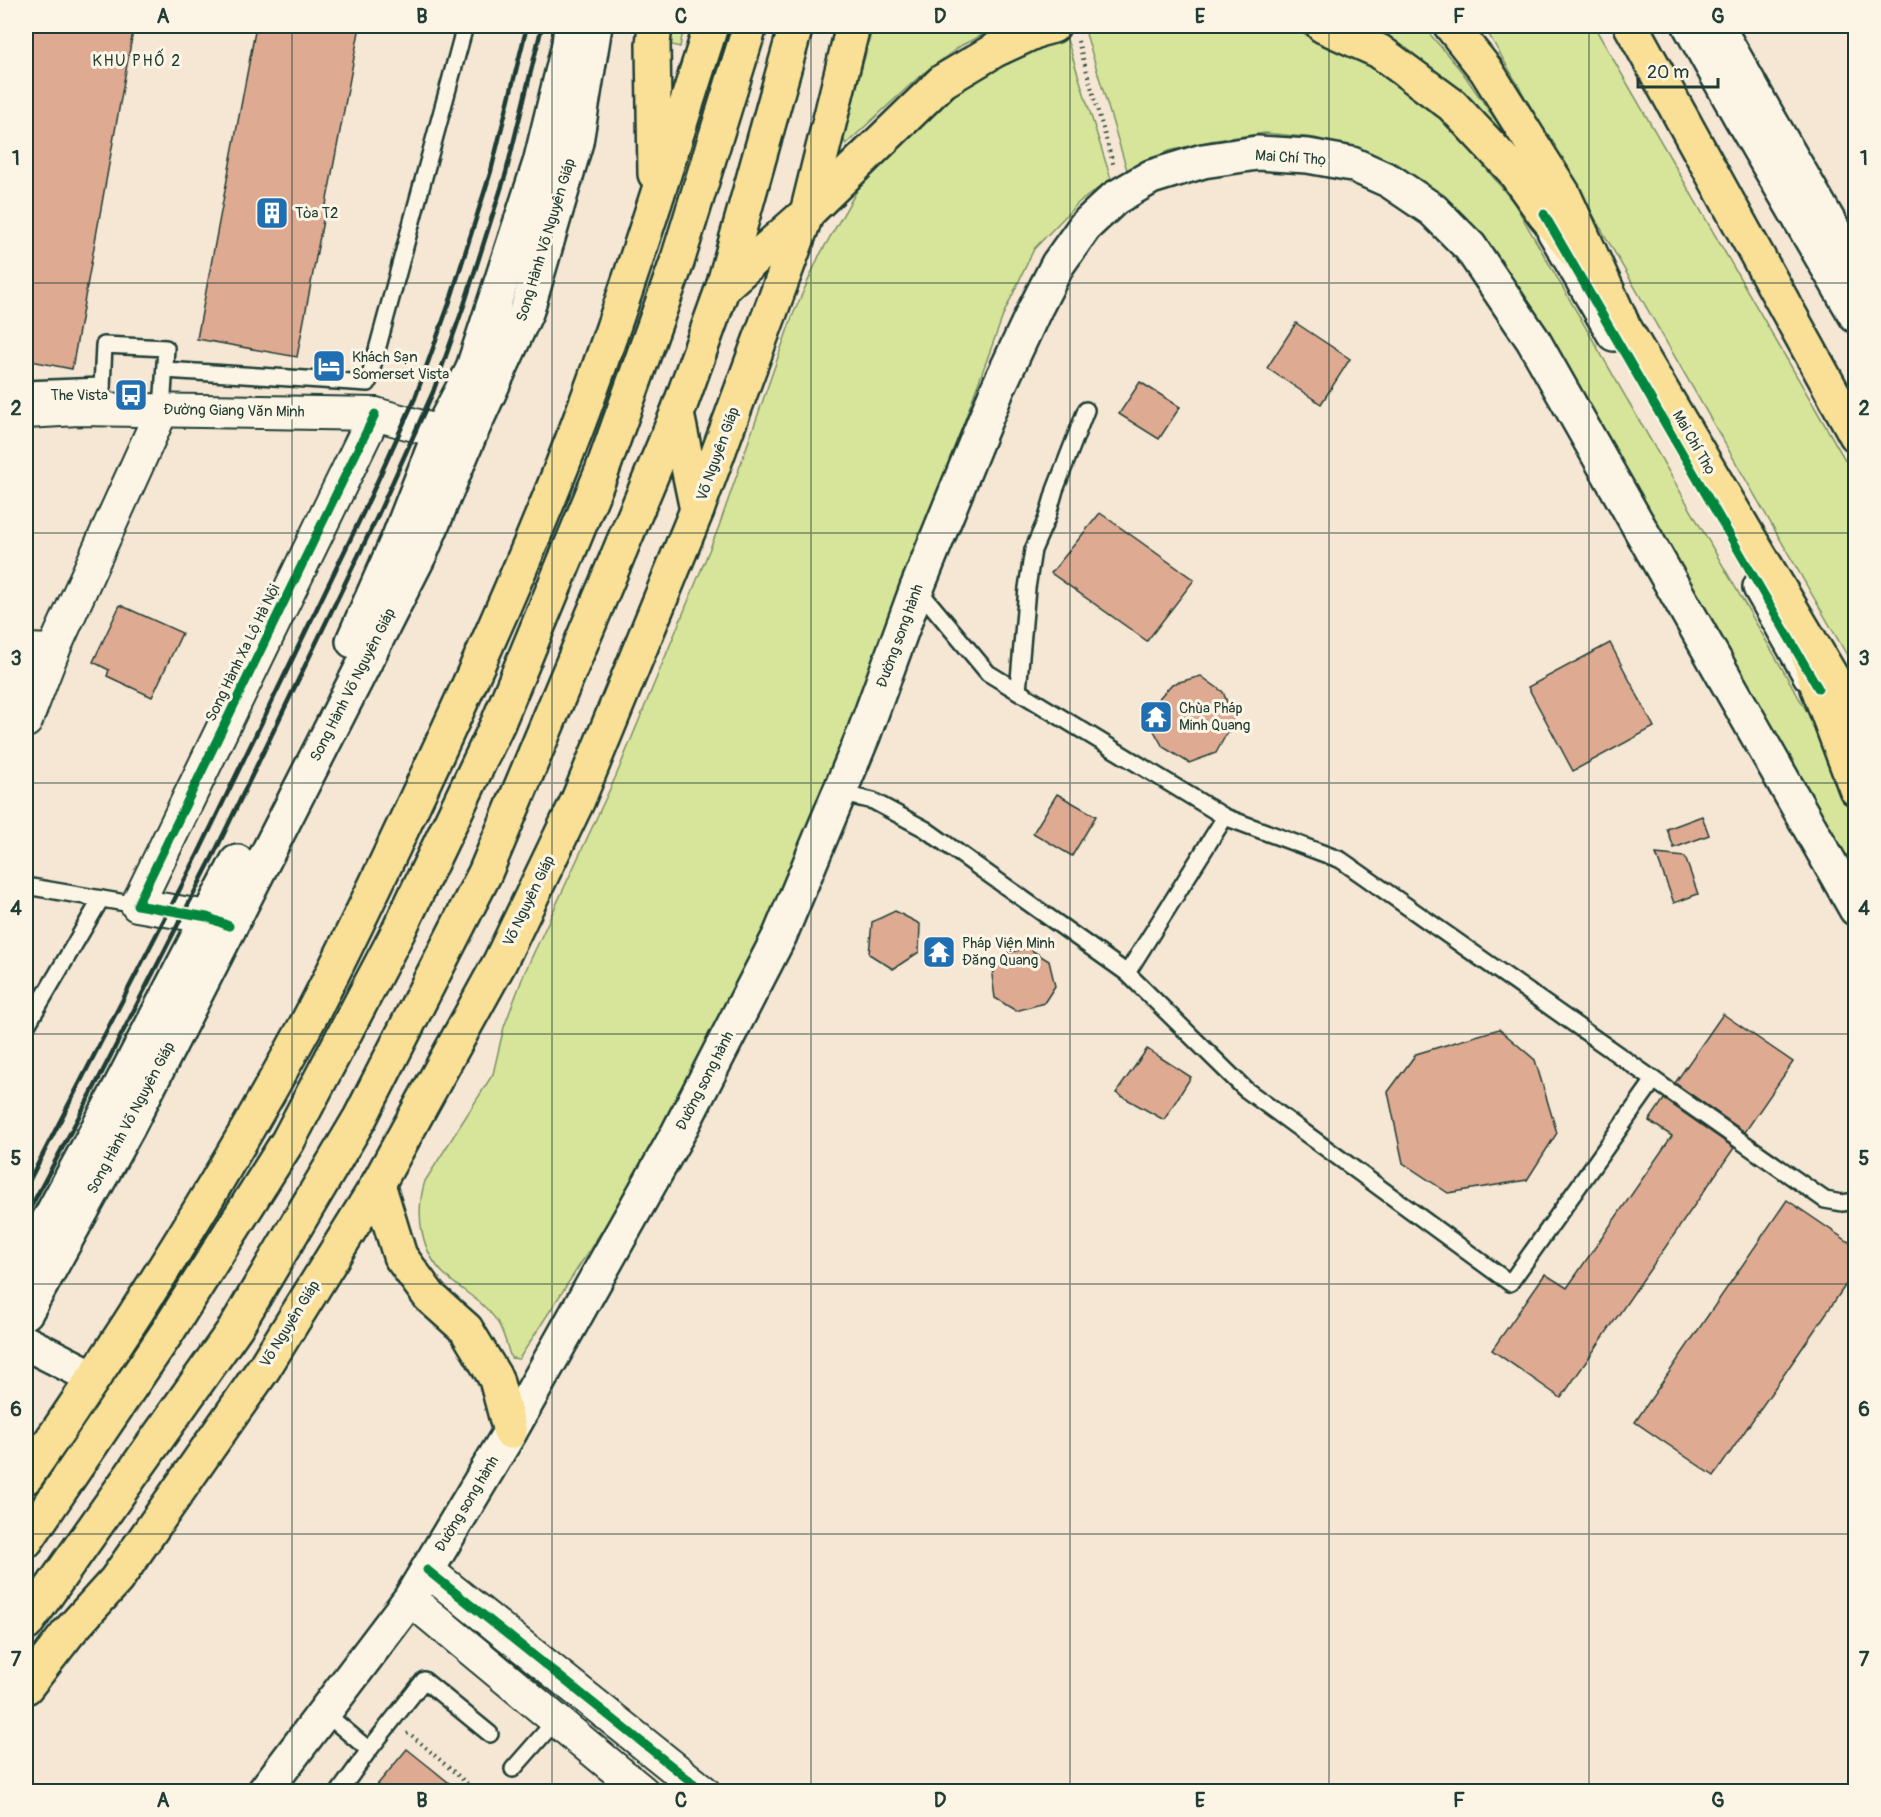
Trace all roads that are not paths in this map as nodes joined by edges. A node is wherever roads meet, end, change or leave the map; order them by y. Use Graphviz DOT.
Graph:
graph roads {
  1 [pos="465,26"];
  2 [pos="571,26"];
  3 [pos="595,26"];
  4 [pos="655,26"];
  5 [pos="711,26"];
  6 [pos="750,26"];
  7 [pos="796,26"];
  8 [pos="853,26"];
  9 [pos="1323,26"];
  10 [pos="1450,26"];
  11 [pos="1631,26"];
  12 [pos="1690,26"];
  13 [pos="1717,26"];
  14 [pos="1065,33"];
  15 [pos="656,202"];
  16 [pos="807,213"];
  17 [pos="1544,214"];
  18 [pos="1856,269"];
  19 [pos="723,287"];
  20 [pos="1607,290"];
  21 [pos="1034,311"];
  22 [pos="1856,316"];
  23 [pos="165,370"];
  24 [pos="26,388"];
  25 [pos="101,398"];
  26 [pos="162,410"];
  27 [pos="1086,410"];
  28 [pos="26,412"];
  29 [pos="375,414"];
  30 [pos="677,414"];
  31 [pos="455,433"];
  32 [pos="1856,435"];
  33 [pos="697,510"];
  34 [pos="917,588"];
  35 [pos="1797,618"];
  36 [pos="40,650"];
  37 [pos="1818,688"];
  38 [pos="1018,691"];
  39 [pos="1856,718"];
  40 [pos="26,721"];
  41 [pos="1856,789"];
  42 [pos="839,792"];
  43 [pos="1225,817"];
  44 [pos="26,886"];
  45 [pos="100,899"];
  46 [pos="137,905"];
  47 [pos="1856,909"];
  48 [pos="218,921"];
  49 [pos="1127,973"];
  50 [pos="26,1027"];
  51 [pos="1654,1080"];
  52 [pos="378,1184"];
  53 [pos="1856,1202"];
  54 [pos="31,1273"];
  55 [pos="26,1312"];
  56 [pos="26,1343"];
  57 [pos="93,1377"];
  58 [pos="510,1432"];
  59 [pos="26,1477"];
  60 [pos="26,1541"];
  61 [pos="427,1570"];
  62 [pos="410,1599"];
  63 [pos="26,1624"];
  64 [pos="26,1687"];
  65 [pos="325,1713"];
  66 [pos="556,1720"];
  67 [pos="490,1734"];
  68 [pos="369,1750"];
  69 [pos="513,1769"];
  70 [pos="264,1791"];
  71 [pos="339,1791"];
  72 [pos="643,1791"];
  73 [pos="704,1791"];
  1 -- 23 [label="lane"];
  2 -- 31 [label="main road, Song Hành Võ Nguyên Giáp"];
  3 -- 31 [label="main road, Song Hành Võ Nguyên Giáp"];
  4 -- 15 [label="main road"];
  5 -- 15 [label="main road"];
  6 -- 60 [label="main road"];
  7 -- 19 [label="main road"];
  8 -- 16 [label="main road, Võ Nguyên Giáp"];
  9 -- 17 [label="main road"];
  10 -- 20 [label="main road"];
  11 -- 32 [label="main road"];
  12 -- 22 [label="main road"];
  13 -- 18 [label="main road"];
  14 -- 16 [label="main road"];
  15 -- 57 [label="main road"];
  16 -- 19 [label="main road"];
  16 -- 33 [label="main road, Võ Nguyên Giáp"];
  17 -- 20 [label="main road"];
  17 -- 37 [label="main road, Mai Chí Thọ"];
  19 -- 30 [label="main road"];
  20 -- 35 [label="main road, Mai Chí Thọ"];
  21 -- 34 [label="main road, Đường song hành"];
  21 -- 47 [label="main road, Mai Chí Thọ"];
  23 -- 25 [label="lane"];
  23 -- 26 [label="lane"];
  24 -- 25 [label="lane"];
  25 -- 26 [label="street, Đường Giang Văn Minh"];
  25 -- 28 [label="street, Đường Giang Văn Minh"];
  26 -- 29 [label="street, Đường Giang Văn Minh"];
  26 -- 36 [label="street"];
  27 -- 38 [label="lane"];
  29 -- 31 [label="street, Đường Giang Văn Minh"];
  29 -- 46 [label="street, Song Hành Xa Lộ Hà Nội"];
  30 -- 33 [label="main road"];
  30 -- 63 [label="main road"];
  31 -- 48 [label="main road, Song Hành Võ Nguyên Giáp"];
  33 -- 52 [label="main road, Võ Nguyên Giáp"];
  34 -- 38 [label="lane"];
  34 -- 42 [label="main road, Đường song hành"];
  35 -- 37 [label="main road, Mai Chí Thọ"];
  35 -- 39 [label="main road, Mai Chí Thọ"];
  36 -- 40 [label="street"];
  37 -- 41 [label="main road, Mai Chí Thọ"];
  38 -- 43 [label="lane"];
  42 -- 49 [label="lane"];
  42 -- 58 [label="main road, Đường song hành"];
  43 -- 49 [label="lane"];
  43 -- 51 [label="lane"];
  44 -- 45 [label="lane"];
  45 -- 46 [label="lane"];
  45 -- 50 [label="lane"];
  46 -- 48 [label="street"];
  48 -- 54 [label="main road, Song Hành Võ Nguyên Giáp"];
  49 -- 51 [label="lane"];
  51 -- 53 [label="lane"];
  52 -- 58 [label="main road"];
  52 -- 64 [label="main road, Võ Nguyên Giáp"];
  54 -- 55 [label="main road, Song Hành Võ Nguyên Giáp"];
  56 -- 57 [label="main road"];
  57 -- 59 [label="main road"];
  58 -- 61 [label="main road, Đường song hành"];
  61 -- 62 [label="main road, Đường song hành"];
  61 -- 73 [label="street"];
  62 -- 65 [label="main road, Đường song hành"];
  62 -- 66 [label="street"];
  65 -- 68 [label="lane"];
  65 -- 70 [label="main road, Đường song hành"];
  66 -- 69 [label="lane"];
  66 -- 72 [label="street"];
  67 -- 68 [label="lane"];
  68 -- 71 [label="lane"];
}
